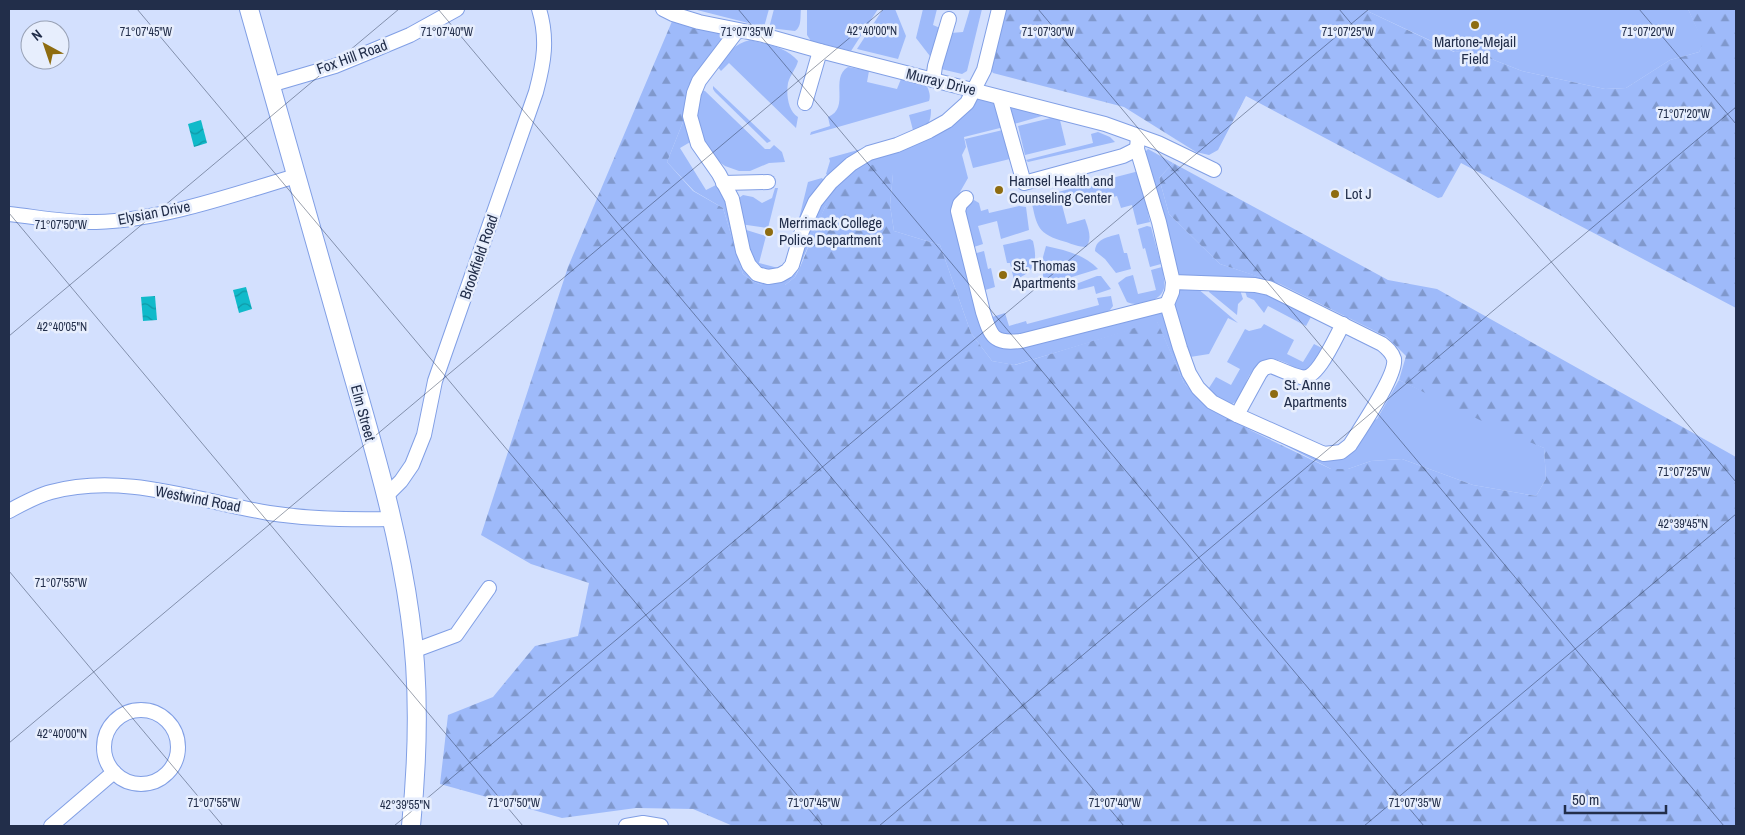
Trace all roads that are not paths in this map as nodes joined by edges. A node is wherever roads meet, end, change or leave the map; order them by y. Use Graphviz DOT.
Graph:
graph roads {
  1 [pos="249,9"];
  2 [pos="457,9"];
  3 [pos="539,9"];
  4 [pos="663,9"];
  5 [pos="999,9"];
  6 [pos="950,19"];
  7 [pos="738,31"];
  8 [pos="820,51"];
  9 [pos="933,80"];
  10 [pos="270,85"];
  11 [pos="974,90"];
  12 [pos="1000,98"];
  13 [pos="805,103"];
  14 [pos="1138,142"];
  15 [pos="1214,170"];
  16 [pos="296,176"];
  17 [pos="768,182"];
  18 [pos="723,183"];
  19 [pos="966,198"];
  20 [pos="9,214"];
  21 [pos="1173,282"];
  22 [pos="1167,304"];
  23 [pos="1343,324"];
  24 [pos="1236,415"];
  25 [pos="386,496"];
  26 [pos="9,510"];
  27 [pos="391,519"];
  28 [pos="489,588"];
  29 [pos="413,651"];
  30 [pos="114,772"];
  31 [pos="52,826"];
  32 [pos="411,826"];
  33 [pos="626,826"];
  34 [pos="661,826"];
  1 -- 10 [label="main road, Elm Street"];
  2 -- 10 [label="street, Fox Hill Road"];
  3 -- 25 [label="street, Brookfield Road"];
  4 -- 7 [label="street, Murray Drive"];
  5 -- 11 [label="street"];
  6 -- 9 [label="street"];
  7 -- 8 [label="street, Murray Drive"];
  7 -- 18 [label="street"];
  8 -- 9 [label="street, Murray Drive"];
  8 -- 13 [label="street"];
  9 -- 11 [label="street, Murray Drive"];
  10 -- 16 [label="main road, Elm Street"];
  11 -- 12 [label="street, Murray Drive"];
  11 -- 18 [label="street"];
  12 -- 14 [label="street, Murray Drive"];
  12 -- 14 [label="street"];
  14 -- 15 [label="street, Murray Drive"];
  14 -- 21 [label="street"];
  16 -- 20 [label="street, Elysian Drive"];
  16 -- 25 [label="main road, Elm Street"];
  17 -- 18 [label="street"];
  19 -- 22 [label="street"];
  21 -- 22 [label="street"];
  21 -- 23 [label="street"];
  22 -- 24 [label="street"];
  23 -- 24 [label="street"];
  23 -- 24 [label="street"];
  25 -- 27 [label="main road, Elm Street"];
  26 -- 27 [label="street, Westwind Road"];
  27 -- 29 [label="main road, Elm Street"];
  28 -- 29 [label="street"];
  29 -- 32 [label="main road, Elm Street"];
  30 -- 30 [label="street"];
  30 -- 31 [label="street"];
  33 -- 34 [label="street"];
}
